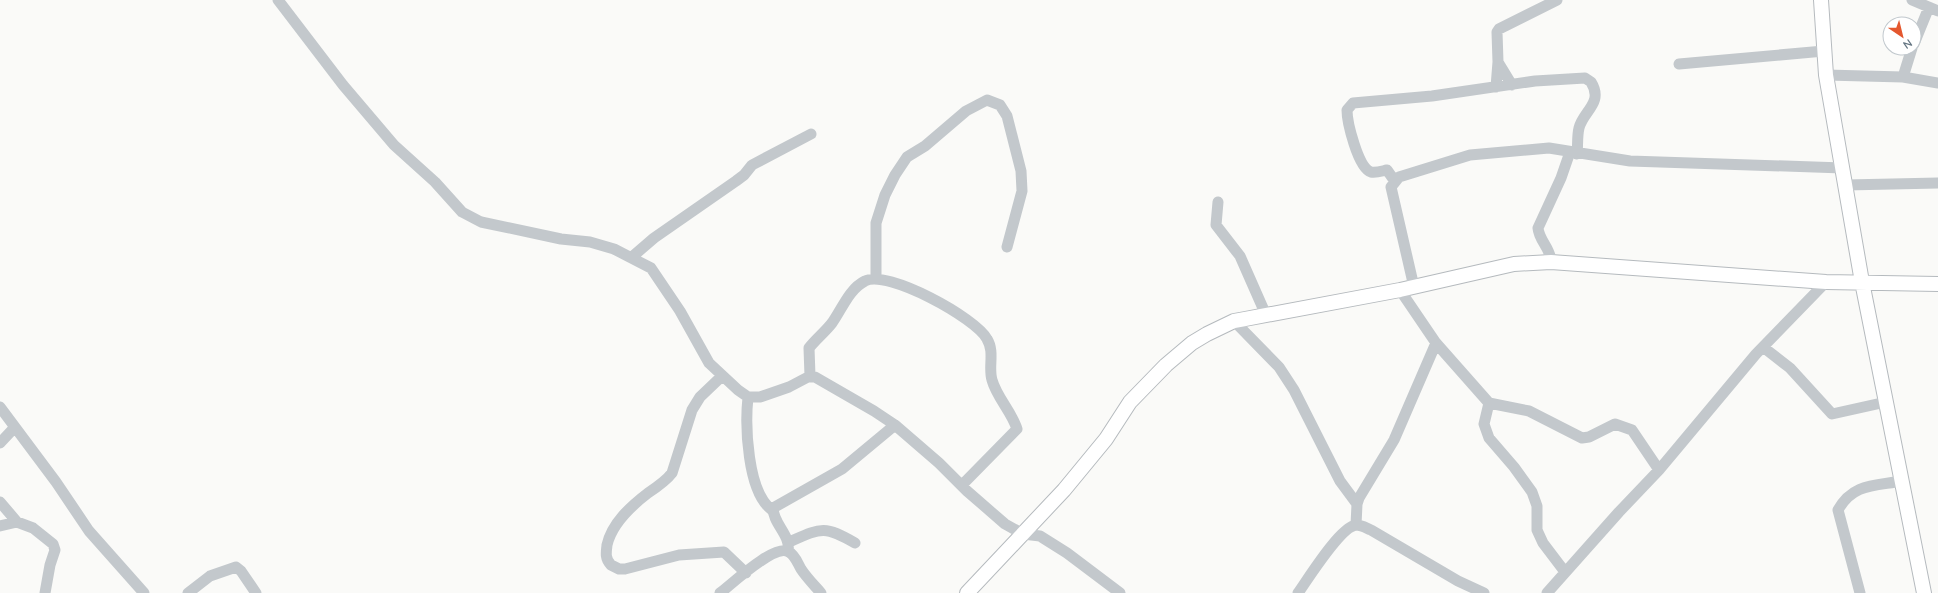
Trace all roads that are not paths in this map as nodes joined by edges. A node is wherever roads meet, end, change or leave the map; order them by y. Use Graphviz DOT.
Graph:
graph roads {
  1 [pos="278,0"];
  2 [pos="1557,0"];
  3 [pos="1821,0"];
  4 [pos="1912,0"];
  5 [pos="1934,9"];
  6 [pos="1922,30"];
  7 [pos="1824,51"];
  8 [pos="1910,56"];
  9 [pos="1498,62"];
  10 [pos="1679,64"];
  11 [pos="1826,75"];
  12 [pos="1903,77"];
  13 [pos="1938,84"];
  14 [pos="1512,85"];
  15 [pos="1496,87"];
  16 [pos="811,134"];
  17 [pos="1574,153"];
  18 [pos="1843,168"];
  19 [pos="1394,180"];
  20 [pos="1938,183"];
  21 [pos="1846,184"];
  22 [pos="1218,202"];
  23 [pos="1007,247"];
  24 [pos="632,257"];
  25 [pos="1551,262"];
  26 [pos="876,278"];
  27 [pos="1826,282"];
  28 [pos="1862,282"];
  29 [pos="1938,284"];
  30 [pos="1414,287"];
  31 [pos="1400,290"];
  32 [pos="1266,315"];
  33 [pos="1234,321"];
  34 [pos="1436,343"];
  35 [pos="1763,347"];
  36 [pos="722,376"];
  37 [pos="810,376"];
  38 [pos="748,397"];
  39 [pos="1489,402"];
  40 [pos="1886,402"];
  41 [pos="0,407"];
  42 [pos="894,426"];
  43 [pos="15,427"];
  44 [pos="0,443"];
  45 [pos="1659,470"];
  46 [pos="1902,482"];
  47 [pos="962,486"];
  48 [pos="0,502"];
  49 [pos="1357,504"];
  50 [pos="772,510"];
  51 [pos="17,522"];
  52 [pos="1356,525"];
  53 [pos="0,526"];
  54 [pos="1023,534"];
  55 [pos="855,543"];
  56 [pos="788,547"];
  57 [pos="1565,572"];
  58 [pos="746,573"];
  59 [pos="45,593"];
  60 [pos="144,593"];
  61 [pos="188,593"];
  62 [pos="256,593"];
  63 [pos="720,593"];
  64 [pos="821,593"];
  65 [pos="967,593"];
  66 [pos="1120,593"];
  67 [pos="1298,593"];
  68 [pos="1484,593"];
  69 [pos="1547,593"];
  70 [pos="1860,593"];
  71 [pos="1924,593"];
  1 -- 24 [label="street"];
  2 -- 9 [label="street"];
  3 -- 7 [label="main road"];
  4 -- 5 [label="street"];
  5 -- 6 [label="street"];
  7 -- 10 [label="street"];
  7 -- 11 [label="main road"];
  8 -- 12 [label="street"];
  9 -- 14 [label="street"];
  9 -- 15 [label="street"];
  11 -- 12 [label="street"];
  11 -- 18 [label="main road"];
  12 -- 13 [label="street"];
  14 -- 15 [label="street"];
  14 -- 17 [label="street"];
  15 -- 19 [label="street"];
  16 -- 24 [label="street"];
  17 -- 18 [label="street"];
  17 -- 19 [label="street"];
  17 -- 25 [label="street"];
  18 -- 21 [label="main road"];
  19 -- 30 [label="street"];
  20 -- 21 [label="street"];
  21 -- 28 [label="main road"];
  22 -- 32 [label="street"];
  23 -- 26 [label="street"];
  24 -- 36 [label="street"];
  25 -- 27 [label="main road"];
  25 -- 30 [label="main road"];
  26 -- 37 [label="street"];
  26 -- 47 [label="street"];
  27 -- 28 [label="main road"];
  27 -- 35 [label="street"];
  28 -- 29 [label="main road"];
  28 -- 40 [label="main road"];
  30 -- 31 [label="main road"];
  31 -- 32 [label="main road"];
  31 -- 34 [label="street"];
  32 -- 33 [label="main road"];
  33 -- 49 [label="street"];
  33 -- 54 [label="main road"];
  34 -- 39 [label="street"];
  34 -- 49 [label="street"];
  35 -- 40 [label="street"];
  35 -- 45 [label="street"];
  36 -- 38 [label="street"];
  36 -- 58 [label="street"];
  37 -- 38 [label="street"];
  37 -- 42 [label="street"];
  38 -- 50 [label="street"];
  39 -- 45 [label="street"];
  39 -- 57 [label="street"];
  40 -- 46 [label="main road"];
  41 -- 43 [label="street"];
  42 -- 47 [label="street"];
  42 -- 50 [label="street"];
  43 -- 44 [label="street"];
  43 -- 60 [label="street"];
  45 -- 57 [label="street"];
  46 -- 70 [label="street"];
  46 -- 71 [label="main road"];
  47 -- 54 [label="street"];
  48 -- 51 [label="street"];
  49 -- 52 [label="street"];
  50 -- 56 [label="street"];
  51 -- 53 [label="street"];
  51 -- 59 [label="street"];
  52 -- 67 [label="street"];
  52 -- 68 [label="street"];
  54 -- 65 [label="main road"];
  54 -- 66 [label="street"];
  55 -- 56 [label="street"];
  56 -- 58 [label="street"];
  56 -- 64 [label="street"];
  57 -- 69 [label="street"];
  58 -- 63 [label="street"];
  61 -- 62 [label="street"];
}
